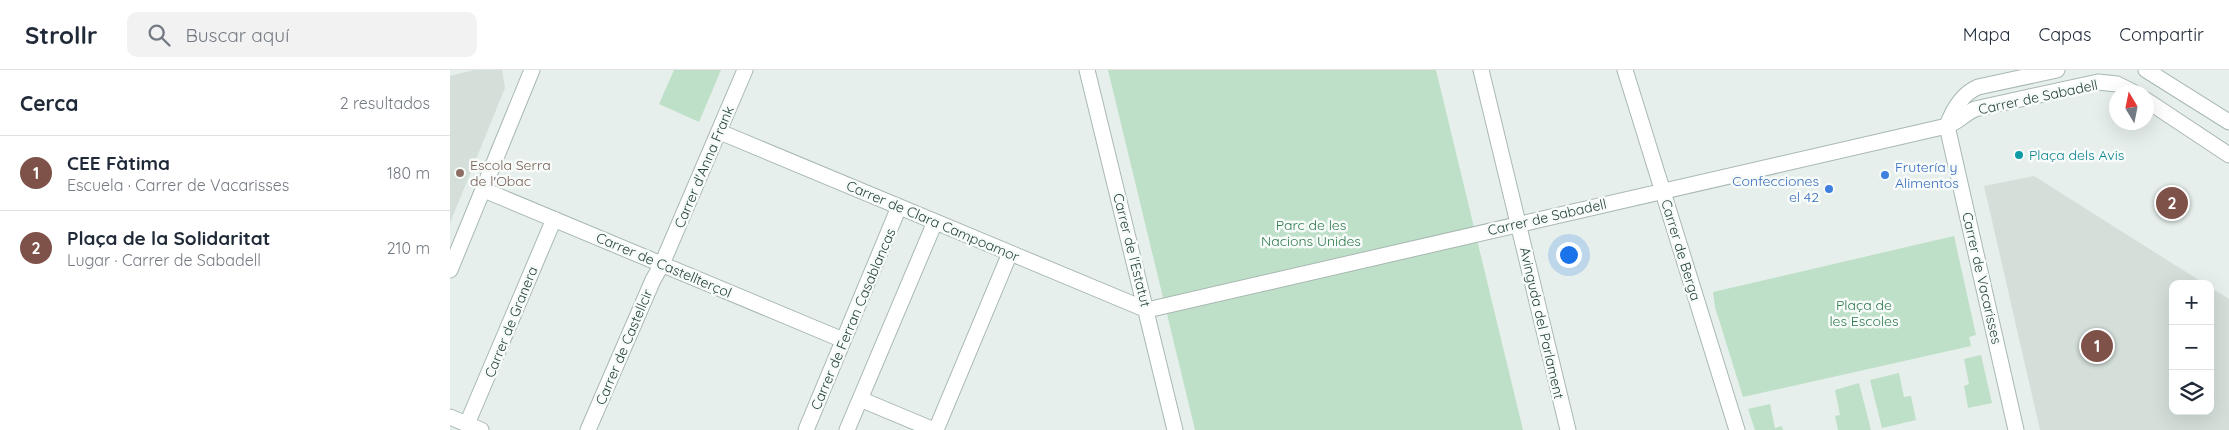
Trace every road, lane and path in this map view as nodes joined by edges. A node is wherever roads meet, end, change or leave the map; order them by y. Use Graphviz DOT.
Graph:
graph roads {
  1 [pos="532,70"];
  2 [pos="745,70"];
  3 [pos="1088,70"];
  4 [pos="1481,70"];
  5 [pos="1625,70"];
  6 [pos="2057,70"];
  7 [pos="2146,70"];
  8 [pos="2119,85"];
  9 [pos="2154,105"];
  10 [pos="2229,122"];
  11 [pos="1947,126"];
  12 [pos="720,132"];
  13 [pos="2229,154"];
  14 [pos="484,190"];
  15 [pos="1663,190"];
  16 [pos="899,207"];
  17 [pos="554,219"];
  18 [pos="935,222"];
  19 [pos="1519,224"];
  20 [pos="1010,253"];
  21 [pos="662,264"];
  22 [pos="450,270"];
  23 [pos="1147,310"];
  24 [pos="843,340"];
  25 [pos="860,399"];
  26 [pos="450,417"];
  27 [pos="474,427"];
  28 [pos="588,430"];
  29 [pos="806,430"];
  30 [pos="847,430"];
  31 [pos="935,430"];
  32 [pos="1175,430"];
  33 [pos="1568,430"];
  34 [pos="1737,430"];
  35 [pos="2016,430"];
  1 -- 14 [label="street"];
  2 -- 12 [label="street, Carrer d'Anna Frank"];
  3 -- 23 [label="street, Carrer de l'Estatut"];
  4 -- 19 [label="street, Avinguda del Parlament"];
  5 -- 15 [label="street, Carrer de Berga"];
  6 -- 11 [label="street, Carrer de Sabadell"];
  7 -- 10 [label="street"];
  8 -- 11 [label="street, Carrer de Sabadell"];
  9 -- 13 [label="street"];
  11 -- 15 [label="street, Carrer de Sabadell"];
  11 -- 35 [label="street, Carrer de Vacarisses"];
  12 -- 16 [label="street, Carrer de Clara Campoamor"];
  12 -- 21 [label="street, Carrer d'Anna Frank"];
  14 -- 17 [label="street, Carrer de Castellterçol"];
  14 -- 22 [label="street"];
  15 -- 19 [label="street, Carrer de Sabadell"];
  15 -- 34 [label="street, Carrer de Berga"];
  16 -- 18 [label="street, Carrer de Clara Campoamor"];
  16 -- 24 [label="street, Carrer de Ferran Casablancas"];
  17 -- 21 [label="street, Carrer de Castellterçol"];
  17 -- 27 [label="street, Carrer de Granera"];
  18 -- 20 [label="street, Carrer de Clara Campoamor"];
  18 -- 25 [label="street"];
  19 -- 23 [label="street, Carrer de Sabadell"];
  19 -- 33 [label="street, Avinguda del Parlament"];
  20 -- 23 [label="street, Carrer de Clara Campoamor"];
  20 -- 31 [label="street"];
  21 -- 24 [label="street, Carrer de Castellterçol"];
  21 -- 28 [label="street, Carrer de Castellcir"];
  23 -- 32 [label="street, Carrer de l'Estatut"];
  24 -- 29 [label="street, Carrer de Ferran Casablancas"];
  25 -- 30 [label="street"];
  25 -- 31 [label="street"];
  26 -- 27 [label="street"];
}
